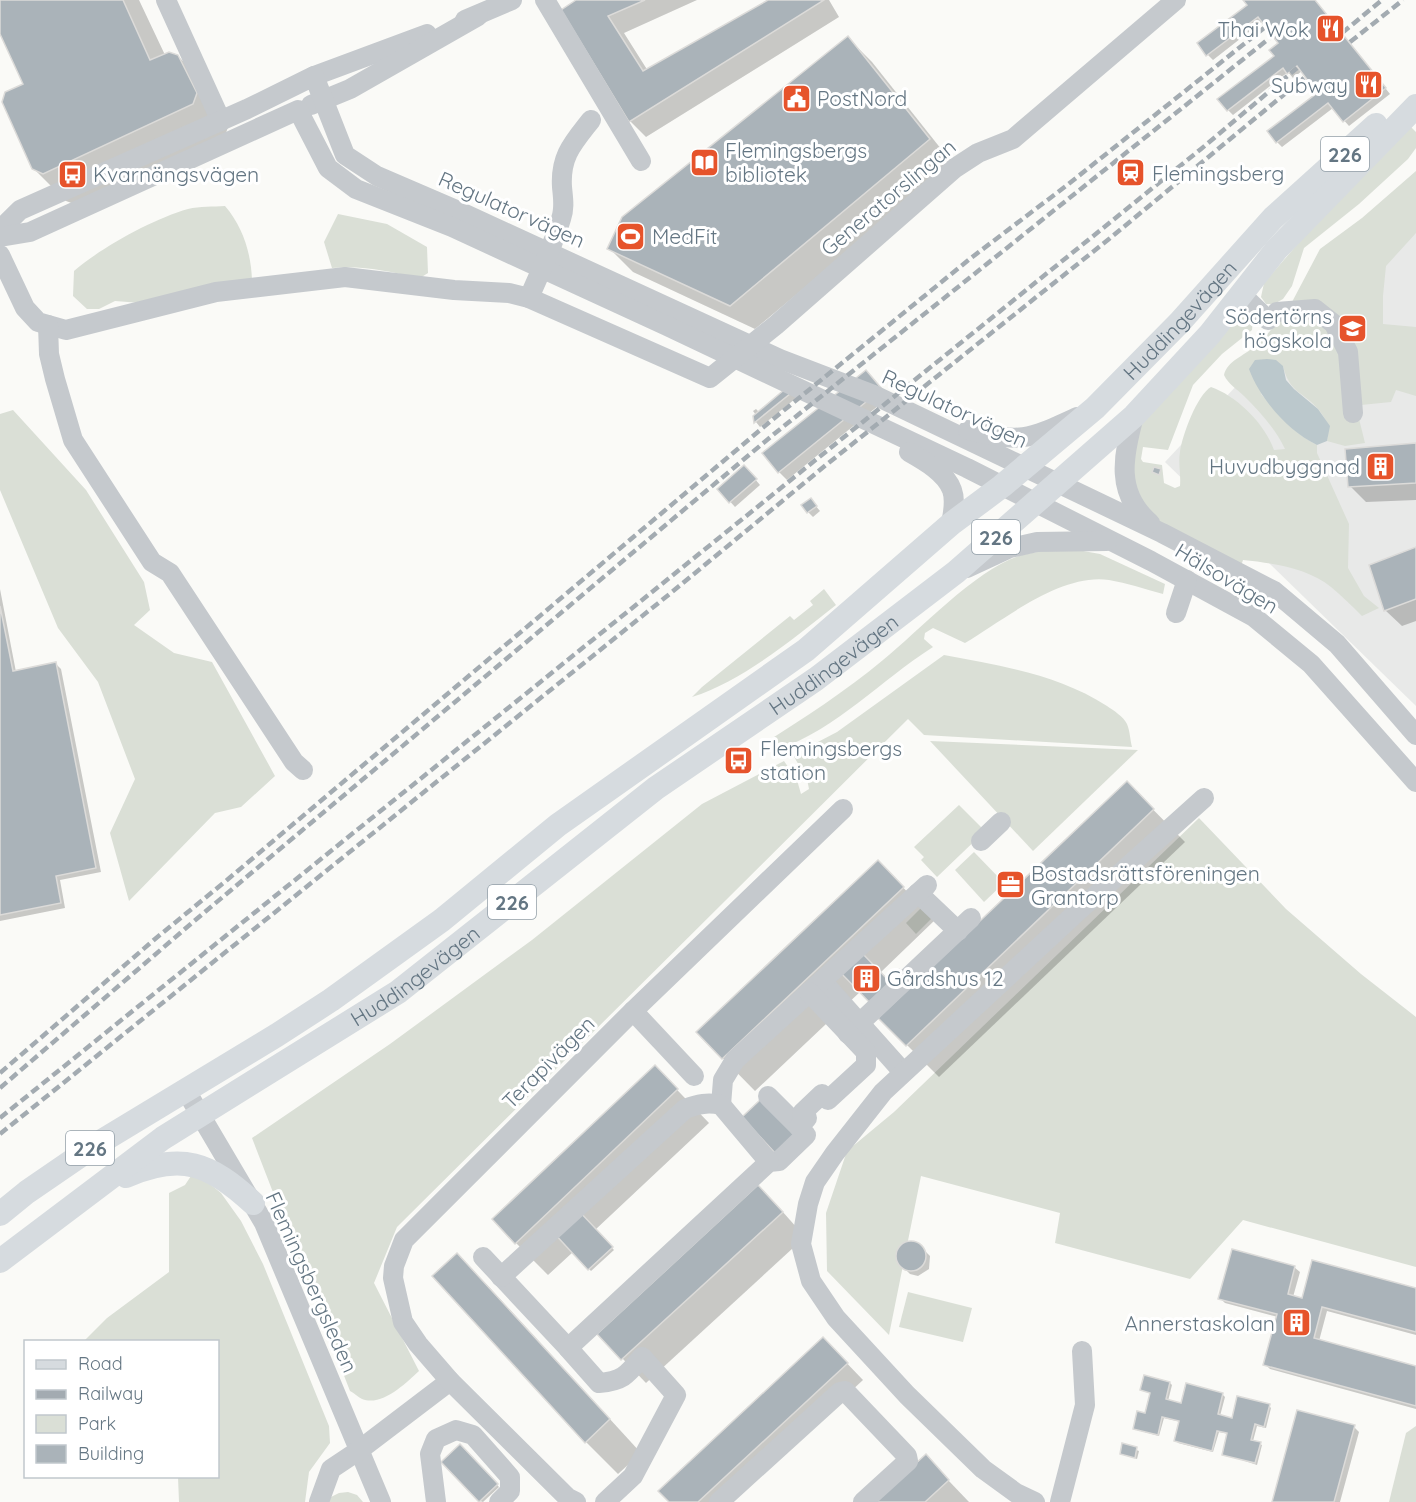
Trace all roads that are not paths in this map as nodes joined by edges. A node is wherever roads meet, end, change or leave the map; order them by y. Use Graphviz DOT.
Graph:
graph roads {
  1 [pos="166,0"];
  2 [pos="512,0"];
  3 [pos="545,0"];
  4 [pos="1176,0"];
  5 [pos="478,16"];
  6 [pos="314,76"];
  7 [pos="289,87"];
  8 [pos="1416,90"];
  9 [pos="322,100"];
  10 [pos="1416,106"];
  11 [pos="298,110"];
  12 [pos="591,120"];
  13 [pos="221,121"];
  14 [pos="641,161"];
  15 [pos="457,220"];
  16 [pos="0,230"];
  17 [pos="0,237"];
  18 [pos="0,255"];
  19 [pos="1241,294"];
  20 [pos="529,298"];
  21 [pos="48,325"];
  22 [pos="754,368"];
  23 [pos="1095,408"];
  24 [pos="1353,413"];
  25 [pos="1134,416"];
  26 [pos="995,444"];
  27 [pos="1025,467"];
  28 [pos="1058,483"];
  29 [pos="1002,486"];
  30 [pos="1036,503"];
  31 [pos="951,524"];
  32 [pos="1161,533"];
  33 [pos="1112,541"];
  34 [pos="956,572"];
  35 [pos="1187,580"];
  36 [pos="1176,613"];
  37 [pos="1416,735"];
  38 [pos="303,770"];
  39 [pos="1416,782"];
  40 [pos="1204,798"];
  41 [pos="843,809"];
  42 [pos="1001,822"];
  43 [pos="981,841"];
  44 [pos="815,986"];
  45 [pos="633,1011"];
  46 [pos="855,1028"];
  47 [pos="872,1047"];
  48 [pos="903,1072"];
  49 [pos="694,1076"];
  50 [pos="185,1089"];
  51 [pos="768,1096"];
  52 [pos="721,1105"];
  53 [pos="201,1115"];
  54 [pos="799,1127"];
  55 [pos="769,1162"];
  56 [pos="91,1193"];
  57 [pos="253,1203"];
  58 [pos="0,1214"];
  59 [pos="483,1257"];
  60 [pos="0,1261"];
  61 [pos="501,1277"];
  62 [pos="568,1348"];
  63 [pos="1082,1351"];
  64 [pos="450,1381"];
  65 [pos="358,1451"];
  66 [pos="319,1502"];
  67 [pos="381,1502"];
  68 [pos="436,1502"];
  69 [pos="499,1502"];
  70 [pos="576,1502"];
  71 [pos="605,1502"];
  72 [pos="719,1502"];
  73 [pos="863,1502"];
  74 [pos="1035,1502"];
  75 [pos="1060,1502"];
  1 -- 13 [label="street"];
  2 -- 5 [label="street"];
  3 -- 14 [label="street"];
  4 -- 20 [label="street, Generatorslingan"];
  5 -- 6 [label="street"];
  5 -- 9 [label="street"];
  6 -- 7 [label="street"];
  6 -- 9 [label="street, Regulatorvägen"];
  7 -- 11 [label="street, Regulatorvägen"];
  7 -- 13 [label="street"];
  8 -- 23 [label="main road, Huddingevägen / 226"];
  9 -- 11 [label="street"];
  9 -- 15 [label="street, Regulatorvägen"];
  10 -- 19 [label="main road, Huddingevägen / 226"];
  11 -- 15 [label="street, Regulatorvägen"];
  11 -- 17 [label="street"];
  12 -- 20 [label="street"];
  13 -- 16 [label="street"];
  15 -- 22 [label="street, Regulatorvägen"];
  15 -- 26 [label="street, Regulatorvägen"];
  18 -- 21 [label="street"];
  19 -- 24 [label="street"];
  19 -- 25 [label="main road, Huddingevägen / 226"];
  20 -- 21 [label="street"];
  21 -- 38 [label="street"];
  22 -- 29 [label="street, Regulatorvägen"];
  22 -- 31 [label="street"];
  23 -- 26 [label="street"];
  23 -- 27 [label="main road, Huddingevägen / 226"];
  25 -- 28 [label="main road, Huddingevägen / 226"];
  25 -- 32 [label="street"];
  26 -- 27 [label="street, Regulatorvägen"];
  27 -- 28 [label="street, Regulatorvägen"];
  27 -- 29 [label="main road, Huddingevägen / 226"];
  28 -- 30 [label="main road, Huddingevägen / 226"];
  28 -- 32 [label="street, Hälsovägen"];
  29 -- 30 [label="street, Regulatorvägen"];
  29 -- 31 [label="main road, Huddingevägen / 226"];
  30 -- 33 [label="street, Hälsovägen"];
  30 -- 34 [label="main road, Huddingevägen / 226"];
  31 -- 50 [label="main road, Huddingevägen / 226"];
  32 -- 37 [label="street, Hälsovägen"];
  33 -- 34 [label="street"];
  33 -- 35 [label="street, Hälsovägen"];
  34 -- 53 [label="main road, Huddingevägen / 226"];
  35 -- 36 [label="street"];
  35 -- 39 [label="street, Hälsovägen"];
  40 -- 48 [label="street"];
  41 -- 45 [label="street, Terapivägen"];
  42 -- 43 [label="street"];
  44 -- 46 [label="street"];
  44 -- 46 [label="street"];
  44 -- 52 [label="street"];
  45 -- 49 [label="street"];
  45 -- 64 [label="street, Terapivägen"];
  46 -- 47 [label="street"];
  47 -- 48 [label="street"];
  47 -- 54 [label="street"];
  48 -- 74 [label="street"];
  50 -- 53 [label="street, Flemingsbergsleden"];
  50 -- 58 [label="main road, Huddingevägen / 226"];
  51 -- 54 [label="street"];
  52 -- 55 [label="street"];
  52 -- 61 [label="street"];
  53 -- 56 [label="main road, Huddingevägen / 226"];
  53 -- 57 [label="street, Flemingsbergsleden"];
  54 -- 55 [label="street"];
  55 -- 62 [label="street"];
  56 -- 57 [label="main road"];
  56 -- 60 [label="main road, Huddingevägen / 226"];
  57 -- 65 [label="street, Flemingsbergsleden"];
  59 -- 61 [label="street"];
  61 -- 62 [label="street"];
  62 -- 71 [label="street"];
  63 -- 75 [label="street"];
  64 -- 65 [label="street"];
  64 -- 70 [label="street, Terapivägen"];
  65 -- 66 [label="street"];
  65 -- 67 [label="street, Flemingsbergsleden"];
  68 -- 69 [label="street"];
  72 -- 73 [label="street"];
}
